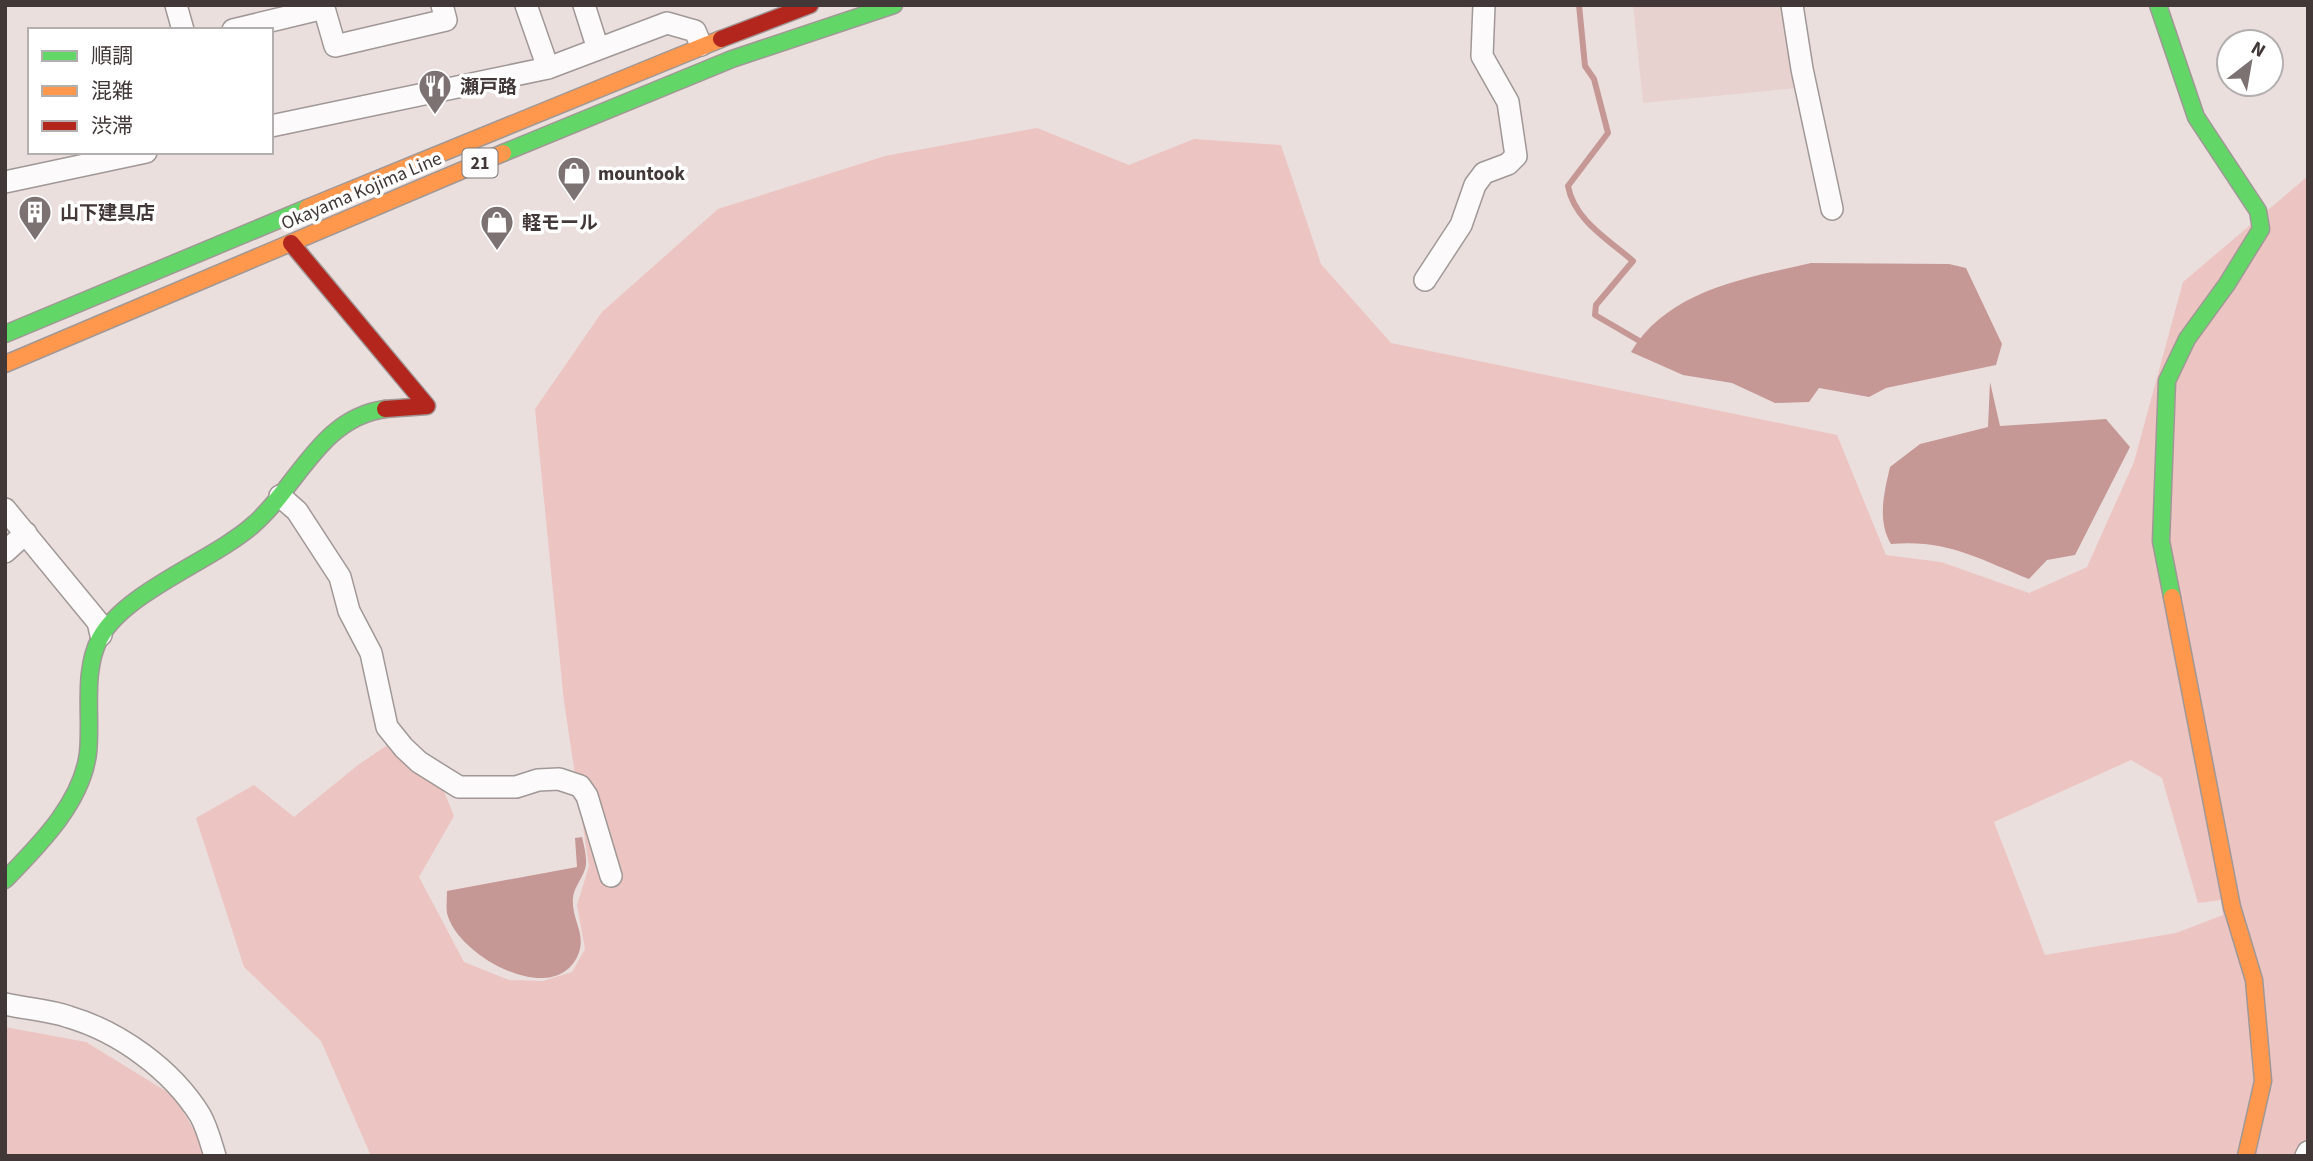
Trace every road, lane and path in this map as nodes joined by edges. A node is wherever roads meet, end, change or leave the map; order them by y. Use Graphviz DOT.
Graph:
graph roads {
  1 [pos="176,5"];
  2 [pos="442,5"];
  3 [pos="526,5"];
  4 [pos="583,5"];
  5 [pos="679,5"];
  6 [pos="810,5"];
  7 [pos="894,5"];
  8 [pos="1484,5"];
  9 [pos="1793,5"];
  10 [pos="2158,5"];
  11 [pos="685,26"];
  12 [pos="182,28"];
  13 [pos="241,28"];
  14 [pos="725,36"];
  15 [pos="701,45"];
  16 [pos="598,49"];
  17 [pos="732,59"];
  18 [pos="548,68"];
  19 [pos="273,126"];
  20 [pos="137,154"];
  21 [pos="5,182"];
  22 [pos="319,203"];
  23 [pos="1832,208"];
  24 [pos="326,228"];
  25 [pos="291,243"];
  26 [pos="1425,279"];
  27 [pos="5,334"];
  28 [pos="5,364"];
  29 [pos="280,496"];
  30 [pos="5,509"];
  31 [pos="26,533"];
  32 [pos="5,552"];
  33 [pos="101,635"];
  34 [pos="611,876"];
  35 [pos="5,880"];
  36 [pos="5,1004"];
  37 [pos="215,1156"];
  38 [pos="2246,1156"];
  1 -- 12 [label="street"];
  2 -- 13 [label="street"];
  3 -- 18 [label="street"];
  4 -- 16 [label="street"];
  5 -- 11 [label="street"];
  6 -- 14 [label="street, Okayama Kojima Line / 21"];
  7 -- 17 [label="street, Okayama Kojima Line / 21"];
  8 -- 26 [label="street"];
  9 -- 23 [label="street"];
  10 -- 38 [label="street"];
  11 -- 15 [label="street"];
  11 -- 16 [label="street"];
  14 -- 15 [label="street, Okayama Kojima Line / 21"];
  14 -- 17 [label="street"];
  15 -- 22 [label="street, Okayama Kojima Line / 21"];
  16 -- 18 [label="street"];
  17 -- 24 [label="street, Okayama Kojima Line / 21"];
  18 -- 19 [label="street"];
  20 -- 21 [label="street"];
  22 -- 24 [label="street"];
  22 -- 27 [label="street, Okayama Kojima Line / 21"];
  24 -- 25 [label="street, Okayama Kojima Line / 21"];
  25 -- 28 [label="street, Okayama Kojima Line / 21"];
  25 -- 29 [label="street"];
  29 -- 33 [label="street"];
  29 -- 34 [label="street"];
  30 -- 31 [label="street"];
  31 -- 32 [label="street"];
  31 -- 33 [label="street"];
  33 -- 35 [label="street"];
  36 -- 37 [label="street"];
}
